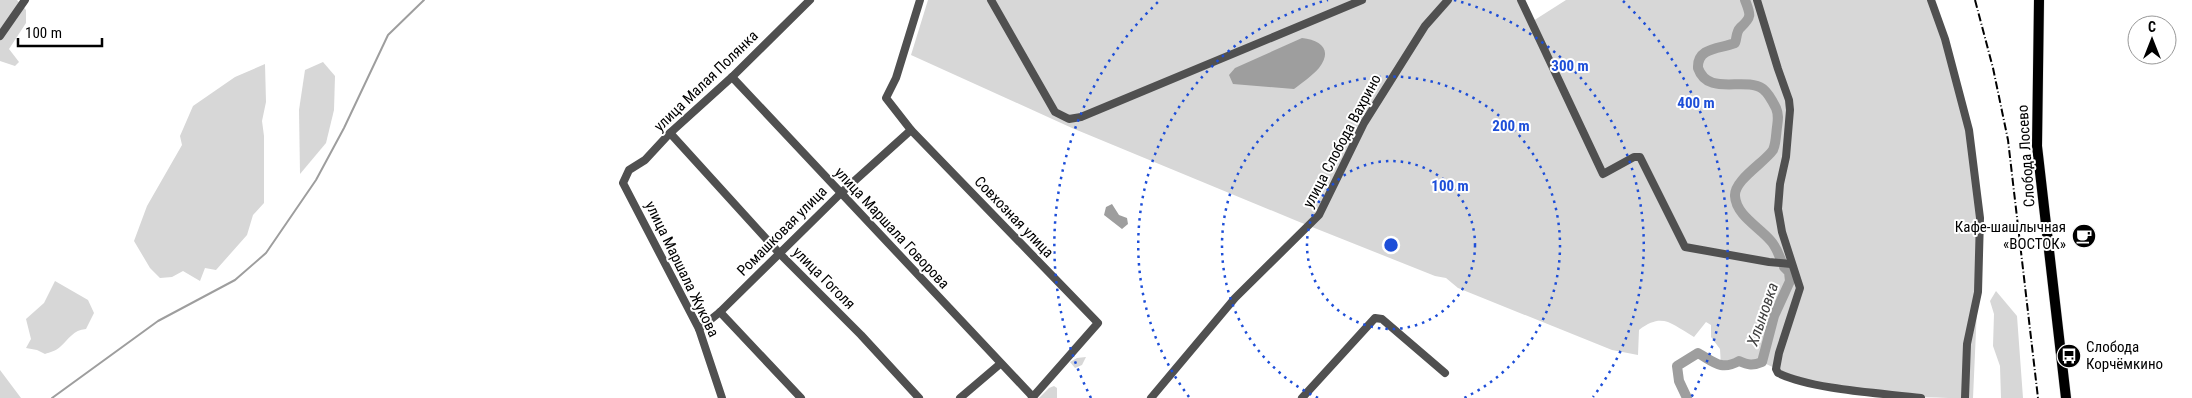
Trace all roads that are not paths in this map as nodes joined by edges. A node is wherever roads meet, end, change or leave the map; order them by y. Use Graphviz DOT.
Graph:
graph roads {
  1 [pos="25,0"];
  2 [pos="810,0"];
  3 [pos="920,0"];
  4 [pos="991,0"];
  5 [pos="1362,0"];
  6 [pos="1448,0"];
  7 [pos="1521,0"];
  8 [pos="1757,0"];
  9 [pos="1931,0"];
  10 [pos="2039,0"];
  11 [pos="0,36"];
  12 [pos="732,77"];
  13 [pos="911,130"];
  14 [pos="670,133"];
  15 [pos="623,183"];
  16 [pos="841,192"];
  17 [pos="780,254"];
  18 [pos="1791,264"];
  19 [pos="720,312"];
  20 [pos="699,329"];
  21 [pos="1000,364"];
  22 [pos="1445,373"];
  23 [pos="722,398"];
  24 [pos="801,398"];
  25 [pos="919,398"];
  26 [pos="960,398"];
  27 [pos="1033,398"];
  28 [pos="1151,398"];
  29 [pos="1302,398"];
  30 [pos="1922,398"];
  31 [pos="1964,398"];
  32 [pos="2066,398"];
  1 -- 11 [label="street"];
  2 -- 12 [label="street, улица Малая Полянка"];
  3 -- 13 [label="street"];
  4 -- 5 [label="street"];
  6 -- 28 [label="street, улица Слобода Вахрино"];
  7 -- 18 [label="street"];
  8 -- 18 [label="street"];
  9 -- 31 [label="street"];
  10 -- 32 [label="main road, Слобода Лосево"];
  12 -- 14 [label="street, улица Малая Полянка"];
  12 -- 16 [label="street, улица Маршала Говорова"];
  13 -- 16 [label="street, Ромашковая улица"];
  13 -- 27 [label="street, Совхозная улица"];
  14 -- 15 [label="street, улица Малая Полянка"];
  14 -- 17 [label="street, улица Гоголя"];
  15 -- 20 [label="street, улица Маршала Жукова"];
  16 -- 17 [label="street, Ромашковая улица"];
  16 -- 21 [label="street, улица Маршала Говорова"];
  17 -- 19 [label="street, Ромашковая улица"];
  17 -- 25 [label="street, улица Гоголя"];
  18 -- 30 [label="street"];
  19 -- 20 [label="street, Ромашковая улица"];
  19 -- 24 [label="street"];
  20 -- 23 [label="street, улица Маршала Жукова"];
  21 -- 26 [label="street"];
  21 -- 27 [label="street, улица Маршала Говорова"];
  22 -- 29 [label="street"];
}
